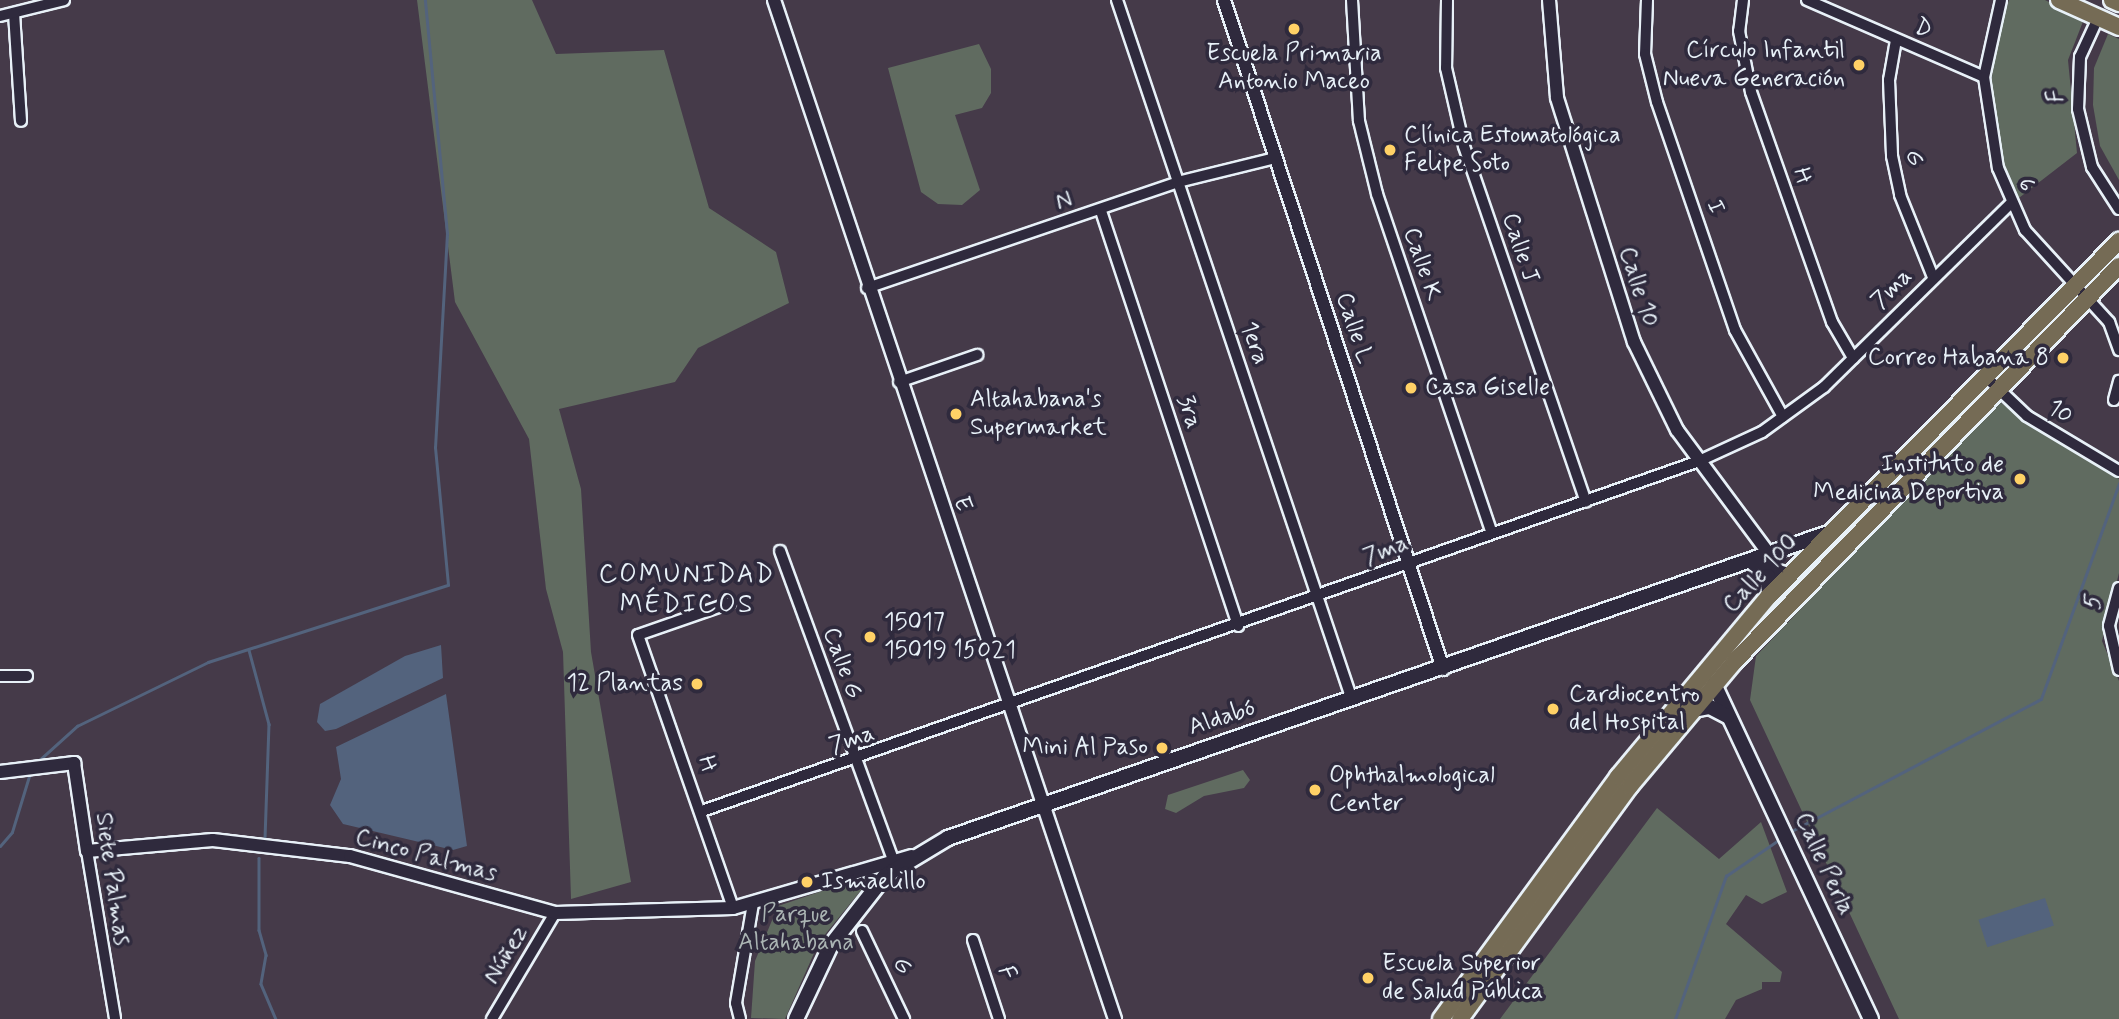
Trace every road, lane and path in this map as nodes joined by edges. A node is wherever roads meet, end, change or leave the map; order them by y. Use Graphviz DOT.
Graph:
graph roads {
  1 [pos="64,0"];
  2 [pos="774,0"];
  3 [pos="1118,0"];
  4 [pos="1224,0"];
  5 [pos="1352,0"];
  6 [pos="1447,0"];
  7 [pos="1549,0"];
  8 [pos="1647,0"];
  9 [pos="1743,0"];
  10 [pos="1807,0"];
  11 [pos="2001,0"];
  12 [pos="2059,0"];
  13 [pos="2112,0"];
  14 [pos="2119,3"];
  15 [pos="14,13"];
  16 [pos="0,16"];
  17 [pos="2098,18"];
  18 [pos="2119,27"];
  19 [pos="1896,40"];
  20 [pos="1984,78"];
  21 [pos="21,121"];
  22 [pos="1276,158"];
  23 [pos="1178,182"];
  24 [pos="2010,204"];
  25 [pos="2119,209"];
  26 [pos="1101,211"];
  27 [pos="2119,241"];
  28 [pos="2119,266"];
  29 [pos="1933,277"];
  30 [pos="867,288"];
  31 [pos="2080,293"];
  32 [pos="2119,350"];
  33 [pos="977,355"];
  34 [pos="1853,358"];
  35 [pos="1987,378"];
  36 [pos="2119,381"];
  37 [pos="899,382"];
  38 [pos="1999,389"];
  39 [pos="2114,400"];
  40 [pos="1783,417"];
  41 [pos="1699,461"];
  42 [pos="2118,471"];
  43 [pos="1586,502"];
  44 [pos="1752,532"];
  45 [pos="1833,532"];
  46 [pos="1492,533"];
  47 [pos="780,551"];
  48 [pos="1770,555"];
  49 [pos="1410,564"];
  50 [pos="1749,564"];
  51 [pos="1788,575"];
  52 [pos="2119,588"];
  53 [pos="1799,589"];
  54 [pos="1769,596"];
  55 [pos="1318,599"];
  56 [pos="730,603"];
  57 [pos="1238,626"];
  58 [pos="1734,662"];
  59 [pos="1443,669"];
  60 [pos="2119,670"];
  61 [pos="0,676"];
  62 [pos="27,676"];
  63 [pos="1710,678"];
  64 [pos="1352,700"];
  65 [pos="1009,706"];
  66 [pos="1694,710"];
  67 [pos="1732,720"];
  68 [pos="855,762"];
  69 [pos="0,772"];
  70 [pos="1040,802"];
  71 [pos="702,811"];
  72 [pos="86,851"];
  73 [pos="892,863"];
  74 [pos="753,904"];
  75 [pos="733,908"];
  76 [pos="555,913"];
  77 [pos="862,931"];
  78 [pos="973,940"];
  79 [pos="996,1018"];
  80 [pos="115,1019"];
  81 [pos="492,1019"];
  82 [pos="740,1019"];
  83 [pos="796,1019"];
  84 [pos="904,1019"];
  85 [pos="1115,1019"];
  86 [pos="1441,1019"];
  87 [pos="1460,1019"];
  88 [pos="1871,1019"];
  1 -- 15 [label="street"];
  2 -- 30 [label="street, E"];
  3 -- 23 [label="street, 1era"];
  4 -- 22 [label="street, Calle L"];
  5 -- 46 [label="street, Calle K"];
  6 -- 43 [label="street, Calle J"];
  7 -- 41 [label="street, Calle 10"];
  8 -- 40 [label="street, I"];
  9 -- 34 [label="street, H"];
  10 -- 19 [label="street, D"];
  11 -- 20 [label="street, 6"];
  12 -- 17 [label="main road"];
  13 -- 14 [label="main road"];
  15 -- 16 [label="street"];
  15 -- 21 [label="street"];
  17 -- 18 [label="main road"];
  17 -- 25 [label="street, F"];
  19 -- 20 [label="street, D"];
  19 -- 29 [label="street, G"];
  20 -- 24 [label="street, 6"];
  22 -- 23 [label="street, N"];
  22 -- 49 [label="street, Calle L"];
  23 -- 26 [label="street, N"];
  23 -- 55 [label="street, 1era"];
  24 -- 29 [label="street, 7ma"];
  24 -- 31 [label="street, 6"];
  26 -- 30 [label="street, N"];
  26 -- 57 [label="street, 3ra"];
  27 -- 31 [label="main road, Calle 100"];
  28 -- 31 [label="main road, Calle 100"];
  29 -- 34 [label="street, 7ma"];
  30 -- 37 [label="street, E"];
  31 -- 32 [label="street, 6"];
  31 -- 35 [label="main road, Calle 100"];
  31 -- 38 [label="main road, Calle 100"];
  33 -- 37 [label="street"];
  34 -- 40 [label="street, 7ma"];
  35 -- 38 [label="street, 10"];
  35 -- 45 [label="main road, Calle 100"];
  36 -- 39 [label="street"];
  37 -- 65 [label="street, E"];
  38 -- 42 [label="street, 10"];
  38 -- 53 [label="main road, Calle 100"];
  40 -- 41 [label="street, 7ma"];
  41 -- 43 [label="street, 7ma"];
  41 -- 44 [label="street, Calle 10"];
  43 -- 46 [label="street, 7ma"];
  44 -- 48 [label="street, Calle 10"];
  44 -- 50 [label="street"];
  45 -- 48 [label="main road, Aldabó"];
  45 -- 51 [label="main road, Calle 100"];
  46 -- 49 [label="street, 7ma"];
  47 -- 68 [label="street, Calle G"];
  48 -- 50 [label="main road, Aldabó"];
  48 -- 51 [label="main road"];
  49 -- 55 [label="street, 7ma"];
  49 -- 59 [label="street, Calle L"];
  50 -- 51 [label="main road"];
  50 -- 54 [label="main road"];
  50 -- 59 [label="main road, Aldabó"];
  51 -- 53 [label="main road"];
  51 -- 54 [label="main road, Calle 100"];
  52 -- 60 [label="street, 5"];
  53 -- 58 [label="main road, Calle 100"];
  54 -- 63 [label="main road, Calle 100"];
  55 -- 57 [label="street, 7ma"];
  55 -- 64 [label="street, 1era"];
  56 -- 71 [label="street, H"];
  57 -- 65 [label="street, 7ma"];
  58 -- 63 [label="main road, Calle 100"];
  58 -- 67 [label="main road"];
  59 -- 64 [label="main road, Aldabó"];
  61 -- 62 [label="street"];
  63 -- 66 [label="main road"];
  63 -- 67 [label="main road, Calle Perla"];
  63 -- 86 [label="main road"];
  64 -- 70 [label="main road, Aldabó"];
  65 -- 68 [label="street, 7ma"];
  65 -- 70 [label="street, E"];
  66 -- 67 [label="main road"];
  66 -- 87 [label="main road"];
  67 -- 88 [label="main road, Calle Perla"];
  68 -- 71 [label="street, 7ma"];
  68 -- 73 [label="street, Calle G"];
  69 -- 72 [label="street, Siete Palmas"];
  70 -- 73 [label="main road, Aldabó"];
  70 -- 85 [label="street, E"];
  71 -- 75 [label="street, H"];
  72 -- 76 [label="street, Cinco Palmas"];
  72 -- 80 [label="street, Siete Palmas"];
  73 -- 74 [label="street, Cinco Palmas"];
  73 -- 83 [label="main road, Aldabó"];
  74 -- 75 [label="street, Cinco Palmas"];
  74 -- 82 [label="street"];
  75 -- 76 [label="street, Cinco Palmas"];
  76 -- 81 [label="street, Núñez"];
  77 -- 84 [label="street, G"];
  78 -- 79 [label="street, F"];
}
